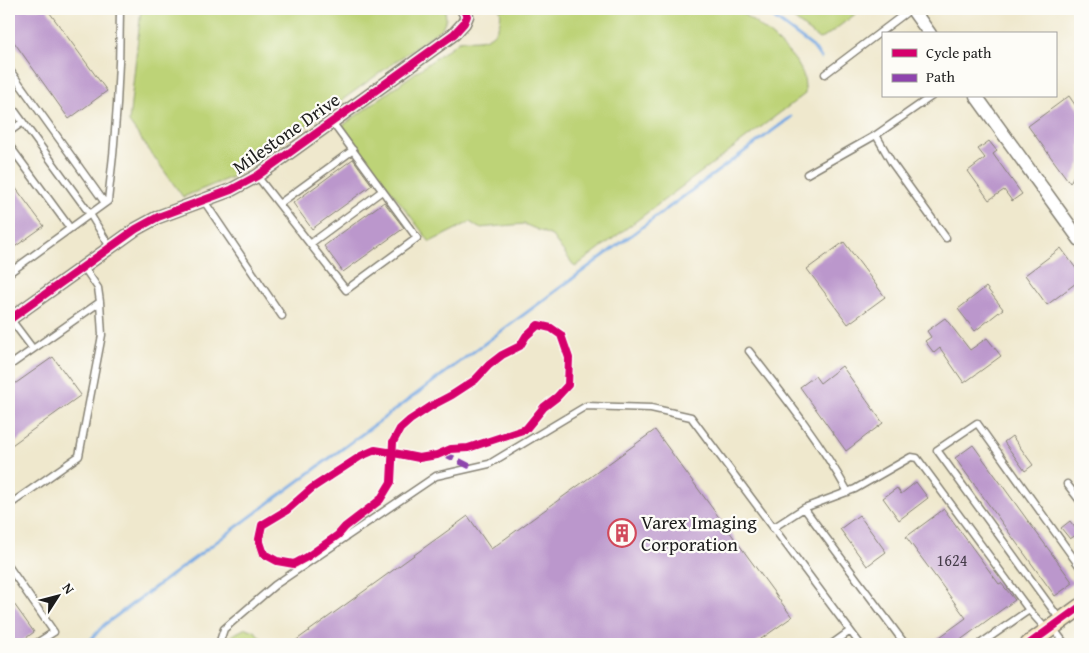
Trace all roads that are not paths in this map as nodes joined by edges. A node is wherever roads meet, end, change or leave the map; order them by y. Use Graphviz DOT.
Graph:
graph roads {
  1 [pos="120,9"];
  2 [pos="911,9"];
  3 [pos="465,12"];
  4 [pos="928,32"];
  5 [pos="9,69"];
  6 [pos="825,74"];
  7 [pos="929,98"];
  8 [pos="977,98"];
  9 [pos="9,104"];
  10 [pos="22,122"];
  11 [pos="332,122"];
  12 [pos="9,132"];
  13 [pos="876,135"];
  14 [pos="9,145"];
  15 [pos="353,150"];
  16 [pos="807,174"];
  17 [pos="257,176"];
  18 [pos="382,191"];
  19 [pos="204,201"];
  20 [pos="105,203"];
  21 [pos="279,204"];
  22 [pos="90,214"];
  23 [pos="70,228"];
  24 [pos="946,238"];
  25 [pos="1080,240"];
  26 [pos="310,244"];
  27 [pos="110,247"];
  28 [pos="84,266"];
  29 [pos="9,272"];
  30 [pos="100,302"];
  31 [pos="282,316"];
  32 [pos="9,318"];
  33 [pos="33,349"];
  34 [pos="749,351"];
  35 [pos="9,366"];
  36 [pos="1067,484"];
  37 [pos="848,492"];
  38 [pos="1080,501"];
  39 [pos="9,505"];
  40 [pos="804,508"];
  41 [pos="774,528"];
  42 [pos="9,567"];
  43 [pos="1080,567"];
  44 [pos="1080,607"];
  45 [pos="1029,610"];
  46 [pos="1054,626"];
  47 [pos="850,631"];
  48 [pos="35,644"];
  49 [pos="219,644"];
  50 [pos="832,644"];
  51 [pos="860,644"];
  52 [pos="905,644"];
  53 [pos="980,644"];
  54 [pos="1029,644"];
  55 [pos="1065,644"];
  1 -- 20 [label="lane"];
  2 -- 4 [label="street"];
  2 -- 6 [label="lane"];
  3 -- 11 [label="street, Milestone Drive"];
  5 -- 20 [label="lane"];
  7 -- 13 [label="lane"];
  8 -- 25 [label="street"];
  9 -- 10 [label="lane"];
  10 -- 12 [label="lane"];
  10 -- 22 [label="lane"];
  11 -- 15 [label="lane"];
  11 -- 17 [label="street, Milestone Drive"];
  13 -- 16 [label="lane"];
  13 -- 24 [label="lane"];
  14 -- 23 [label="lane"];
  15 -- 18 [label="lane"];
  15 -- 21 [label="lane"];
  17 -- 19 [label="street, Milestone Drive"];
  17 -- 21 [label="lane"];
  18 -- 26 [label="lane"];
  18 -- 26 [label="lane"];
  19 -- 27 [label="street, Milestone Drive"];
  19 -- 31 [label="lane"];
  20 -- 22 [label="lane"];
  21 -- 26 [label="lane"];
  22 -- 23 [label="lane"];
  22 -- 27 [label="lane"];
  23 -- 29 [label="lane"];
  27 -- 28 [label="street, Milestone Drive"];
  28 -- 30 [label="lane"];
  28 -- 32 [label="street, Milestone Drive"];
  30 -- 33 [label="lane"];
  30 -- 39 [label="lane"];
  32 -- 33 [label="lane"];
  33 -- 35 [label="lane"];
  34 -- 37 [label="lane"];
  36 -- 38 [label="lane"];
  37 -- 40 [label="lane"];
  37 -- 45 [label="lane"];
  40 -- 41 [label="lane"];
  40 -- 52 [label="lane"];
  41 -- 47 [label="lane"];
  41 -- 49 [label="lane"];
  42 -- 48 [label="lane"];
  43 -- 46 [label="lane"];
  44 -- 46 [label="main road"];
  45 -- 46 [label="lane"];
  45 -- 53 [label="lane"];
  46 -- 54 [label="main road"];
  46 -- 55 [label="lane"];
  47 -- 50 [label="lane"];
  47 -- 51 [label="lane"];
}
